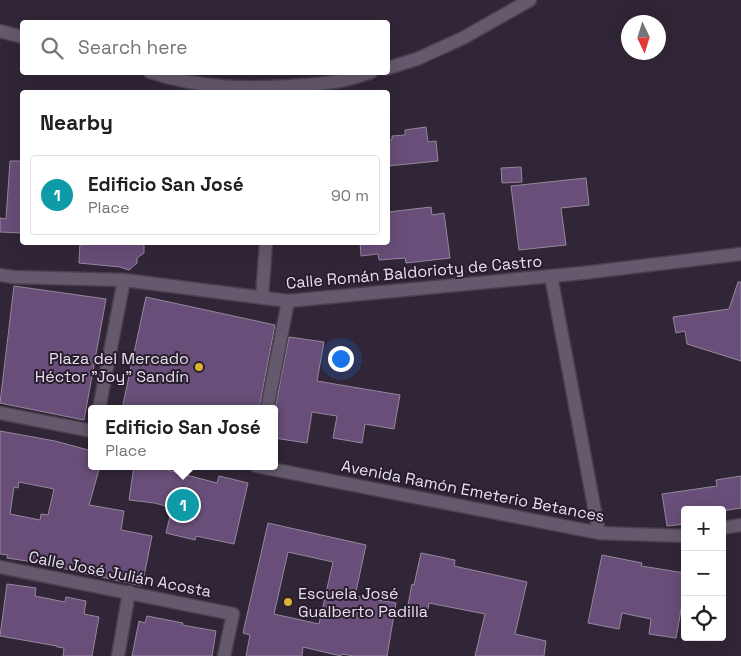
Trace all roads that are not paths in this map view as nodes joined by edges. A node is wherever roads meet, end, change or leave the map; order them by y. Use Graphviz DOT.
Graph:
graph roads {
  1 [pos="530,0"];
  2 [pos="0,31"];
  3 [pos="20,36"];
  4 [pos="390,67"];
  5 [pos="158,75"];
  6 [pos="362,75"];
  7 [pos="266,245"];
  8 [pos="741,254"];
  9 [pos="0,275"];
  10 [pos="551,276"];
  11 [pos="124,280"];
  12 [pos="262,297"];
  13 [pos="288,301"];
  14 [pos="101,405"];
  15 [pos="268,405"];
  16 [pos="0,413"];
  17 [pos="88,430"];
  18 [pos="276,470"];
  19 [pos="741,525"];
  20 [pos="726,527"];
  21 [pos="599,533"];
  22 [pos="681,536"];
  23 [pos="0,567"];
  24 [pos="129,592"];
  25 [pos="118,656"];
  26 [pos="224,656"];
  1 -- 4 [label="street"];
  2 -- 3 [label="street"];
  5 -- 6 [label="street"];
  7 -- 12 [label="street"];
  8 -- 10 [label="street, Calle Román Baldorioty de Castro"];
  9 -- 11 [label="street, Calle Román Baldorioty de Castro"];
  10 -- 13 [label="street, Calle Román Baldorioty de Castro"];
  10 -- 21 [label="street"];
  11 -- 12 [label="street, Calle Román Baldorioty de Castro"];
  11 -- 14 [label="street"];
  12 -- 13 [label="street, Calle Román Baldorioty de Castro"];
  13 -- 15 [label="street"];
  16 -- 17 [label="street"];
  18 -- 21 [label="street, Avenida Ramón Emeterio Betances"];
  19 -- 20 [label="street"];
  21 -- 22 [label="street, Avenida Ramón Emeterio Betances"];
  23 -- 24 [label="street, Calle José Julián Acosta"];
  24 -- 25 [label="street"];
  24 -- 26 [label="street, Calle José Julián Acosta"];
}
